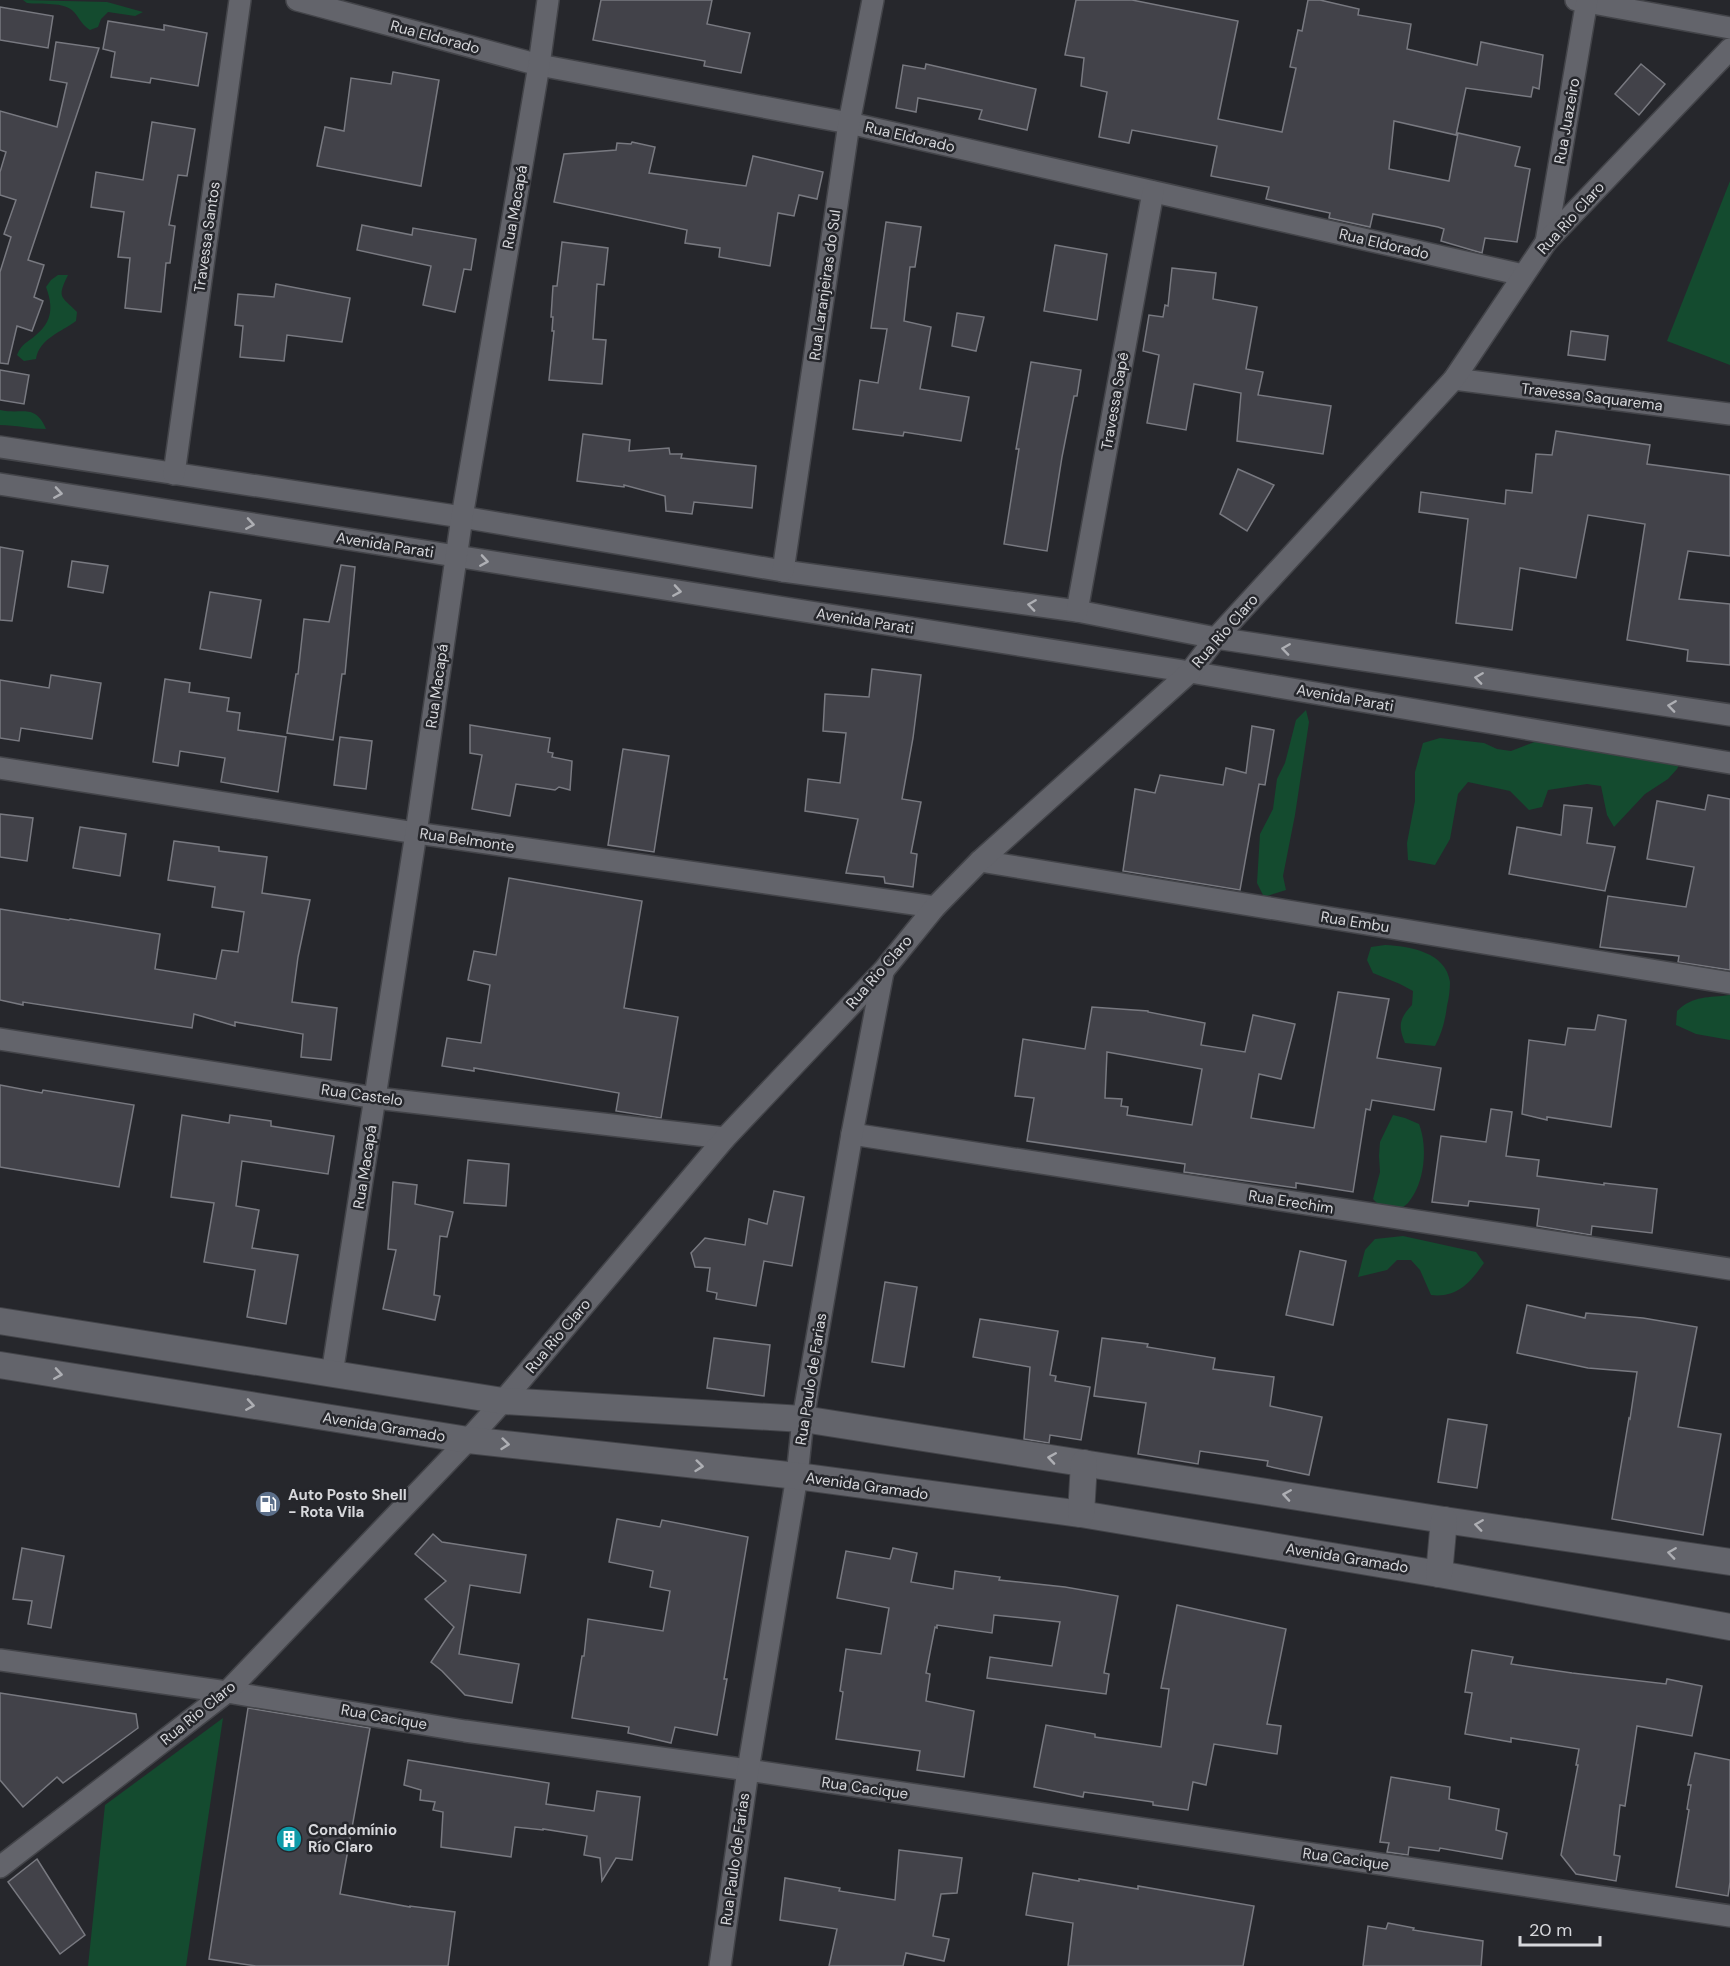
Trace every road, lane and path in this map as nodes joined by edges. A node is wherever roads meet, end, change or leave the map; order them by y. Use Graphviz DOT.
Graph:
graph roads {
  1 [pos="240,0"];
  2 [pos="297,0"];
  3 [pos="548,0"];
  4 [pos="873,0"];
  5 [pos="1583,1"];
  6 [pos="1730,28"];
  7 [pos="1730,49"];
  8 [pos="539,65"];
  9 [pos="849,123"];
  10 [pos="1153,192"];
  11 [pos="1546,242"];
  12 [pos="1523,275"];
  13 [pos="1454,379"];
  14 [pos="1730,414"];
  15 [pos="0,447"];
  16 [pos="174,474"];
  17 [pos="0,484"];
  18 [pos="462,517"];
  19 [pos="456,556"];
  20 [pos="783,572"];
  21 [pos="1077,611"];
  22 [pos="1216,639"];
  23 [pos="1190,672"];
  24 [pos="1730,715"];
  25 [pos="1730,763"];
  26 [pos="0,768"];
  27 [pos="416,833"];
  28 [pos="980,861"];
  29 [pos="935,907"];
  30 [pos="883,971"];
  31 [pos="1730,983"];
  32 [pos="0,1039"];
  33 [pos="376,1098"];
  34 [pos="852,1134"];
  35 [pos="725,1138"];
  36 [pos="1730,1269"];
  37 [pos="0,1321"];
  38 [pos="0,1365"];
  39 [pos="332,1374"];
  40 [pos="503,1401"];
  41 [pos="802,1419"];
  42 [pos="468,1440"];
  43 [pos="1084,1463"];
  44 [pos="797,1476"];
  45 [pos="1080,1514"];
  46 [pos="1444,1520"];
  47 [pos="1730,1562"];
  48 [pos="1439,1574"];
  49 [pos="1730,1627"];
  50 [pos="0,1660"];
  51 [pos="227,1692"];
  52 [pos="748,1770"];
  53 [pos="0,1867"];
  54 [pos="1730,1916"];
  55 [pos="720,1966"];
  1 -- 16 [label="street, Travessa Santos"];
  2 -- 8 [label="street, Rua Eldorado"];
  3 -- 8 [label="street, Rua Macapá"];
  4 -- 9 [label="street, Rua Laranjeiras do Sul"];
  5 -- 6 [label="street"];
  5 -- 11 [label="street, Rua Juazeiro"];
  7 -- 11 [label="street, Rua Rio Claro"];
  8 -- 9 [label="street, Rua Eldorado"];
  8 -- 18 [label="street, Rua Macapá"];
  9 -- 10 [label="street, Rua Eldorado"];
  9 -- 20 [label="street, Rua Laranjeiras do Sul"];
  10 -- 12 [label="street, Rua Eldorado"];
  10 -- 21 [label="street, Travessa Sapê"];
  11 -- 12 [label="street, Rua Rio Claro"];
  12 -- 13 [label="street, Rua Rio Claro"];
  13 -- 14 [label="street, Travessa Saquarema"];
  13 -- 22 [label="street, Rua Rio Claro"];
  15 -- 16 [label="street"];
  16 -- 18 [label="street"];
  17 -- 19 [label="street, Avenida Parati, one-way"];
  18 -- 19 [label="street, Rua Macapá"];
  18 -- 20 [label="street"];
  19 -- 23 [label="street, Avenida Parati, one-way"];
  19 -- 27 [label="street, Rua Macapá"];
  21 -- 20 [label="street, one-way"];
  21 -- 22 [label="street"];
  22 -- 23 [label="street, Rua Rio Claro"];
  24 -- 22 [label="street, one-way"];
  23 -- 25 [label="street, Avenida Parati"];
  23 -- 28 [label="street, Rua Rio Claro"];
  26 -- 27 [label="street, Rua Belmonte"];
  27 -- 29 [label="street, Rua Belmonte"];
  27 -- 33 [label="street, Rua Macapá"];
  28 -- 29 [label="street, Rua Rio Claro"];
  28 -- 31 [label="street, Rua Embu"];
  29 -- 30 [label="street, Rua Rio Claro"];
  30 -- 34 [label="street, Rua Paulo de Farias"];
  30 -- 35 [label="street, Rua Rio Claro"];
  32 -- 33 [label="street, Rua Castelo"];
  33 -- 35 [label="street, Rua Castelo"];
  33 -- 39 [label="street, Rua Macapá"];
  34 -- 36 [label="street, Rua Erechim"];
  34 -- 41 [label="street, Rua Paulo de Farias"];
  35 -- 40 [label="street, Rua Rio Claro"];
  37 -- 39 [label="street"];
  38 -- 42 [label="street, Avenida Gramado, one-way"];
  39 -- 40 [label="street"];
  40 -- 41 [label="street"];
  40 -- 42 [label="street, Rua Rio Claro"];
  43 -- 41 [label="street, one-way"];
  41 -- 44 [label="street, Rua Paulo de Farias"];
  42 -- 44 [label="street, Avenida Gramado, one-way"];
  42 -- 51 [label="street, Rua Rio Claro"];
  43 -- 45 [label="street"];
  46 -- 43 [label="street, one-way"];
  44 -- 45 [label="street, Avenida Gramado"];
  44 -- 52 [label="street, Rua Paulo de Farias"];
  45 -- 48 [label="street, Avenida Gramado"];
  47 -- 46 [label="street, one-way"];
  46 -- 48 [label="street"];
  48 -- 49 [label="street, Avenida Gramado"];
  50 -- 51 [label="street, Rua Cacique"];
  51 -- 52 [label="street, Rua Cacique"];
  51 -- 53 [label="street, Rua Rio Claro"];
  52 -- 54 [label="street, Rua Cacique"];
  52 -- 55 [label="street, Rua Paulo de Farias"];
}
